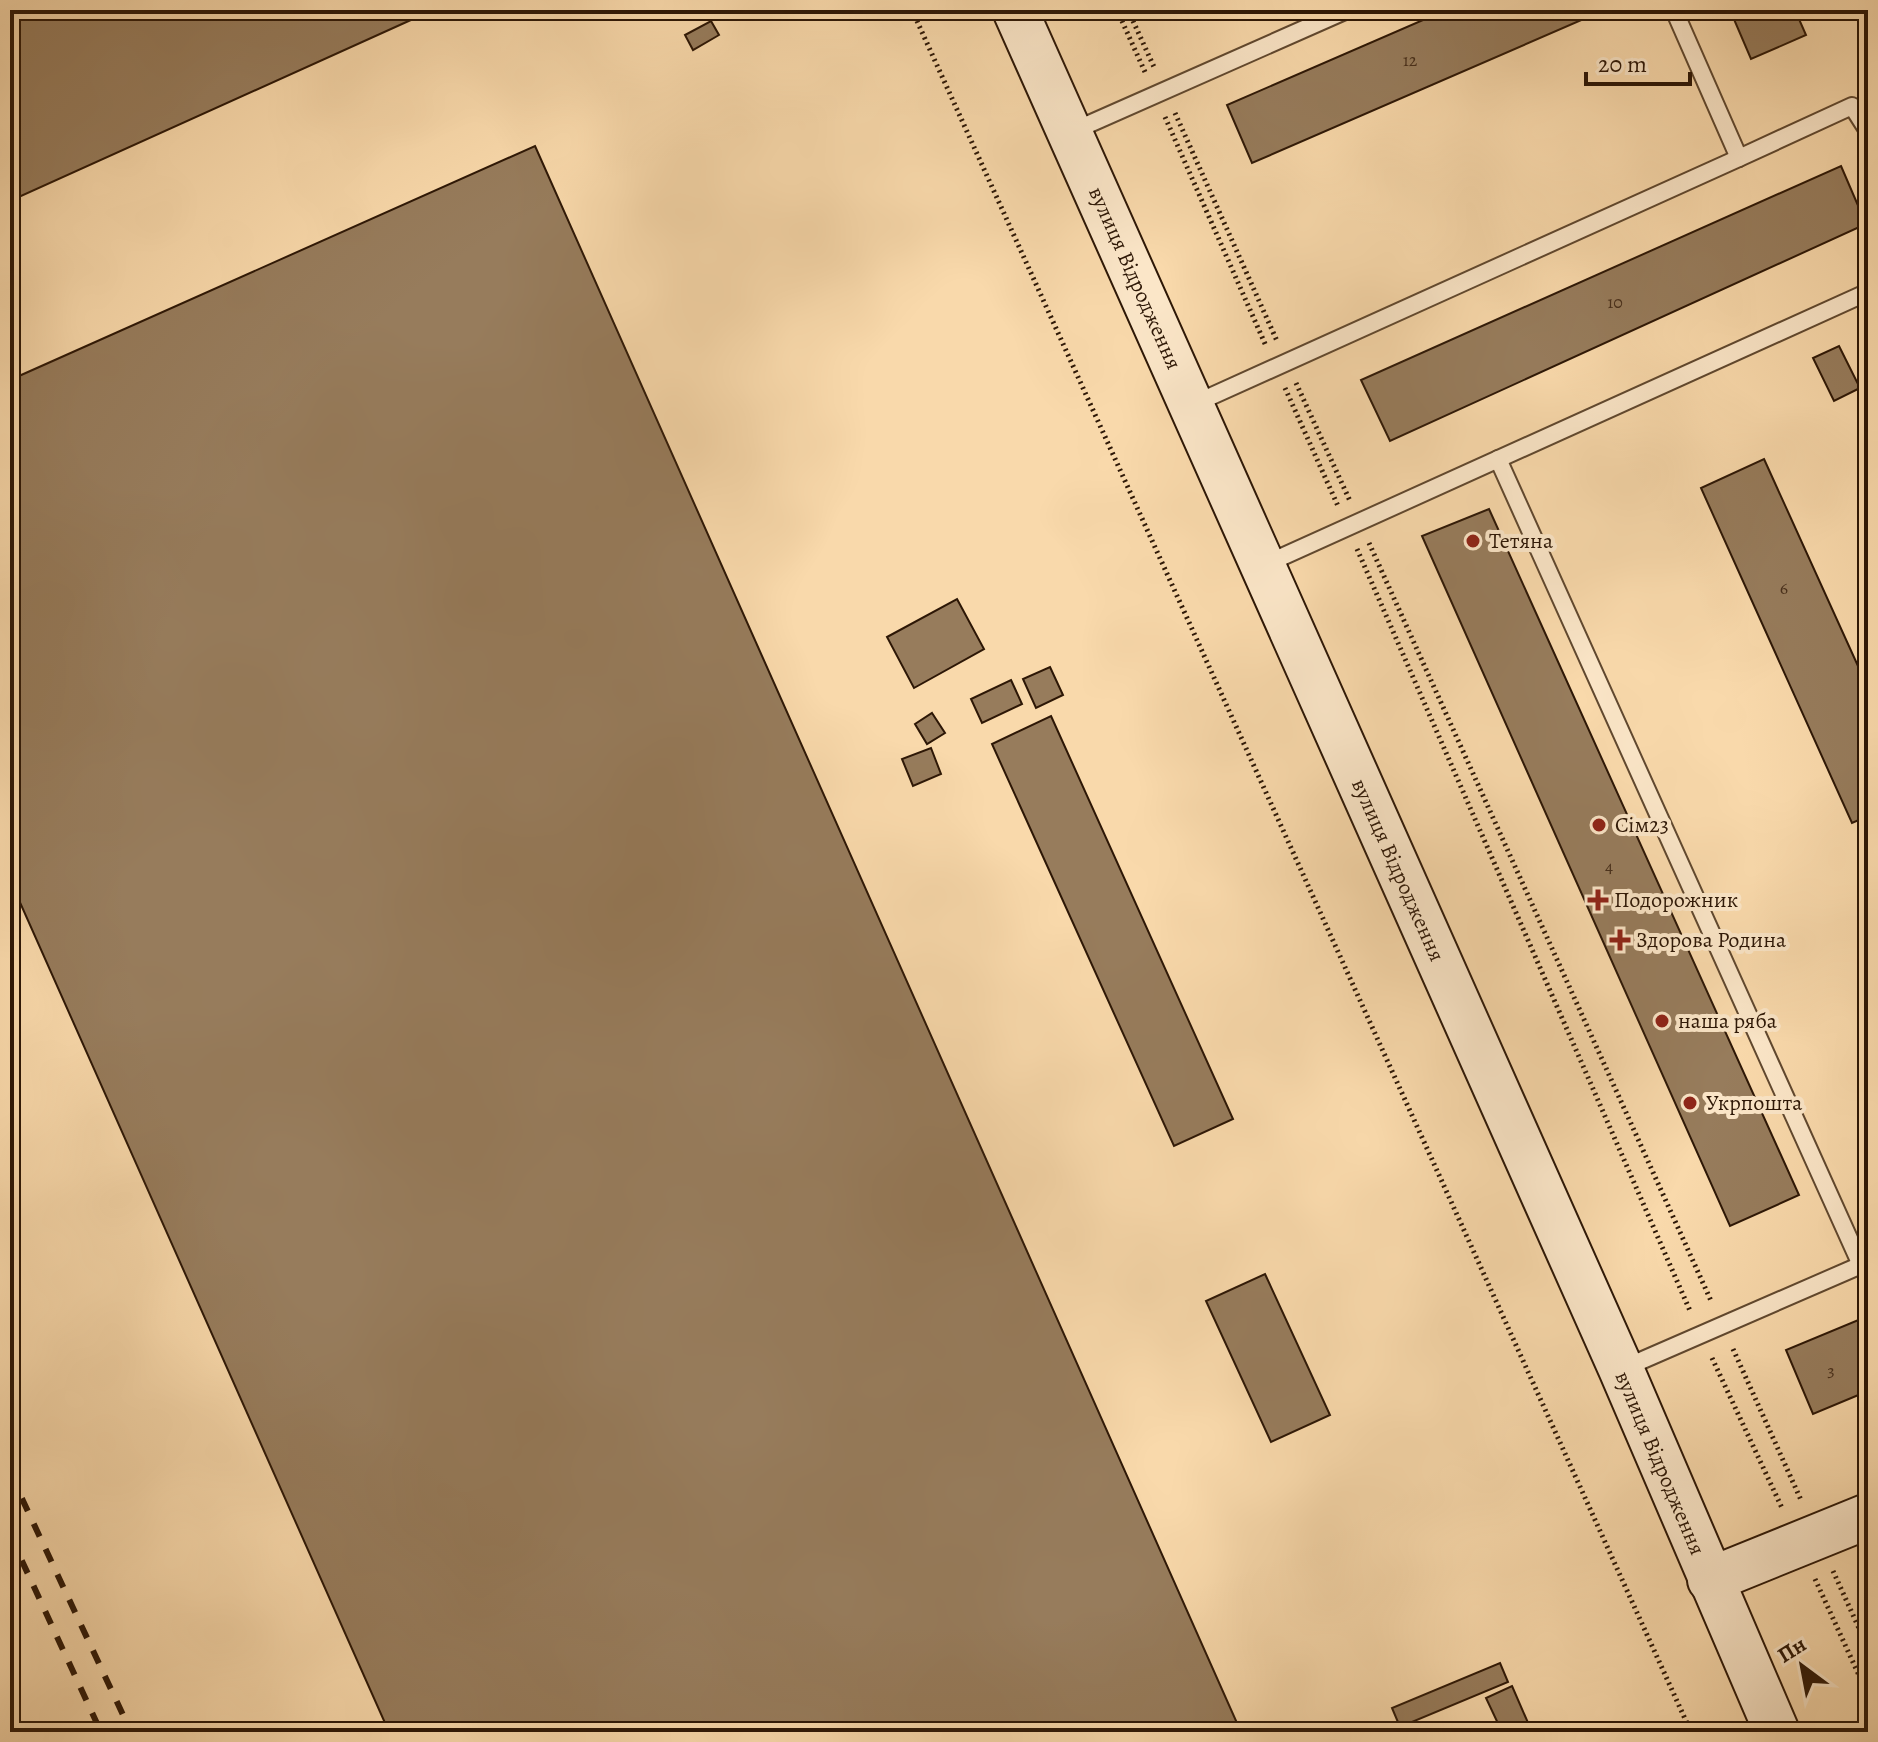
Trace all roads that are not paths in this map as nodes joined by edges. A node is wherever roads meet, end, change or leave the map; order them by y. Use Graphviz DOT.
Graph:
graph roads {
  1 [pos="1015,10"];
  2 [pos="1347,10"];
  3 [pos="1674,10"];
  4 [pos="1868,131"];
  5 [pos="1070,133"];
  6 [pos="1739,158"];
  7 [pos="1868,292"];
  8 [pos="1191,405"];
  9 [pos="1498,459"];
  10 [pos="1263,566"];
  11 [pos="1864,1263"];
  12 [pos="1621,1369"];
  13 [pos="1868,1516"];
  14 [pos="1710,1580"];
  15 [pos="1777,1732"];
  1 -- 5 [label="street, вулиця Відродження"];
  2 -- 5 [label="lane"];
  3 -- 6 [label="lane"];
  4 -- 6 [label="lane"];
  5 -- 8 [label="street, вулиця Відродження"];
  6 -- 8 [label="lane"];
  7 -- 9 [label="lane"];
  8 -- 10 [label="street, вулиця Відродження"];
  9 -- 10 [label="lane"];
  9 -- 11 [label="lane"];
  10 -- 12 [label="street, вулиця Відродження"];
  11 -- 12 [label="lane"];
  12 -- 14 [label="street, вулиця Відродження"];
  13 -- 14 [label="street"];
  14 -- 15 [label="street, вулиця Відродження"];
}
